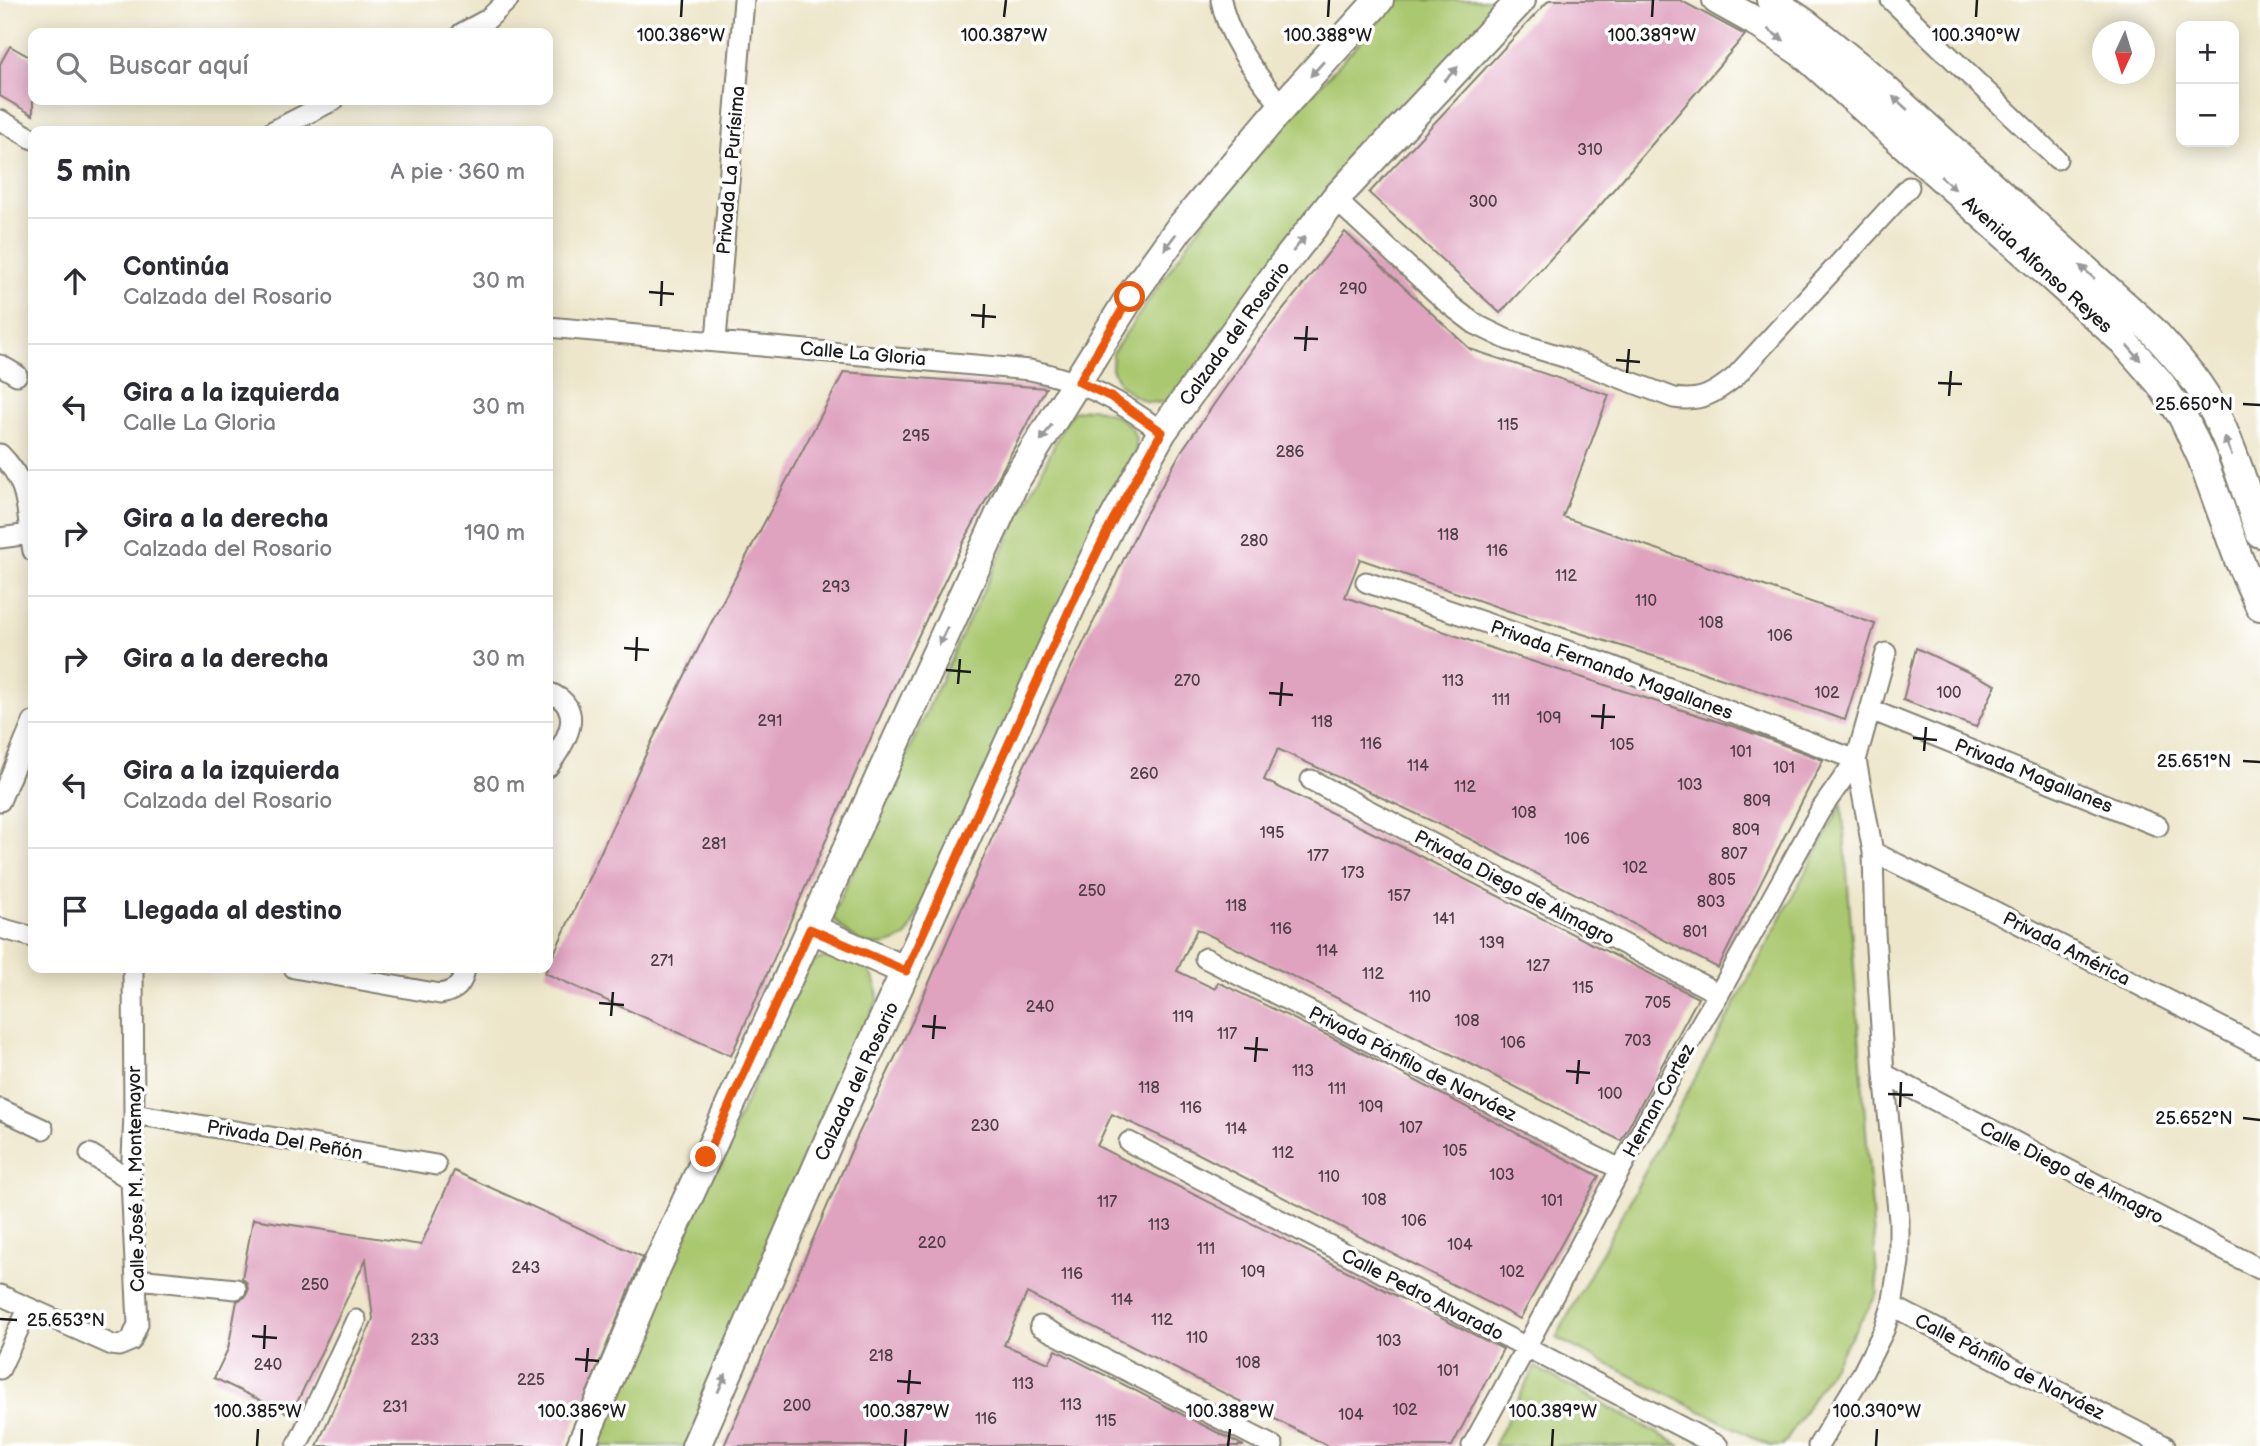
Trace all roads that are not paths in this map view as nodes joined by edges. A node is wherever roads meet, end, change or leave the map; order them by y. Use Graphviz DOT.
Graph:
graph roads {
  1 [pos="744,0"];
  2 [pos="1221,0"];
  3 [pos="1379,0"];
  4 [pos="1521,0"];
  5 [pos="1717,0"];
  6 [pos="1771,0"];
  7 [pos="1891,0"];
  8 [pos="502,1"];
  9 [pos="471,28"];
  10 [pos="324,105"];
  11 [pos="1282,107"];
  12 [pos="0,120"];
  13 [pos="283,126"];
  14 [pos="28,136"];
  15 [pos="2057,159"];
  16 [pos="1909,187"];
  17 [pos="1335,199"];
  18 [pos="553,327"];
  19 [pos="716,340"];
  20 [pos="1079,382"];
  21 [pos="1162,432"];
  22 [pos="0,454"];
  23 [pos="28,508"];
  24 [pos="2260,533"];
  25 [pos="0,538"];
  26 [pos="28,542"];
  27 [pos="1366,582"];
  28 [pos="2260,606"];
  29 [pos="1886,653"];
  30 [pos="553,694"];
  31 [pos="1871,710"];
  32 [pos="28,734"];
  33 [pos="553,760"];
  34 [pos="1856,760"];
  35 [pos="1311,780"];
  36 [pos="0,801"];
  37 [pos="2158,826"];
  38 [pos="1873,852"];
  39 [pos="0,928"];
  40 [pos="810,929"];
  41 [pos="28,936"];
  42 [pos="1205,958"];
  43 [pos="906,971"];
  44 [pos="133,973"];
  45 [pos="322,973"];
  46 [pos="464,973"];
  47 [pos="1719,994"];
  48 [pos="2260,1047"];
  49 [pos="1884,1074"];
  50 [pos="0,1109"];
  51 [pos="134,1114"];
  52 [pos="43,1129"];
  53 [pos="1129,1142"];
  54 [pos="90,1154"];
  55 [pos="436,1164"];
  56 [pos="1620,1169"];
  57 [pos="131,1180"];
  58 [pos="2260,1269"];
  59 [pos="137,1279"];
  60 [pos="236,1289"];
  61 [pos="0,1295"];
  62 [pos="1892,1306"];
  63 [pos="28,1309"];
  64 [pos="356,1320"];
  65 [pos="1040,1326"];
  66 [pos="1527,1348"];
  67 [pos="0,1369"];
  68 [pos="297,1446"];
  69 [pos="580,1446"];
  70 [pos="696,1446"];
  71 [pos="1273,1446"];
  72 [pos="1472,1446"];
  73 [pos="1718,1446"];
  74 [pos="1818,1446"];
  75 [pos="2165,1446"];
  1 -- 19 [label="street, Privada La Purísima"];
  2 -- 11 [label="street"];
  3 -- 11 [label="street, one-way"];
  17 -- 4 [label="street, Calzada del Rosario, one-way"];
  5 -- 28 [label="street, Avenida Alfonso Reyes, one-way"];
  24 -- 6 [label="street, Avenida Alfonso Reyes, one-way"];
  7 -- 15 [label="street"];
  8 -- 9 [label="street"];
  10 -- 13 [label="street"];
  11 -- 20 [label="street, one-way"];
  12 -- 14 [label="street"];
  16 -- 17 [label="street"];
  21 -- 17 [label="street, Calzada del Rosario, one-way"];
  18 -- 19 [label="street, Calle La Gloria"];
  19 -- 20 [label="street, Calle La Gloria"];
  20 -- 21 [label="street, Calle La Gloria"];
  20 -- 40 [label="street, one-way"];
  21 -- 43 [label="street, Calzada del Rosario"];
  22 -- 23 [label="street"];
  25 -- 26 [label="street"];
  27 -- 34 [label="street, Privada Fernando Magallanes"];
  29 -- 31 [label="street"];
  30 -- 33 [label="street"];
  31 -- 34 [label="street"];
  31 -- 37 [label="street, Privada Magallanes"];
  32 -- 36 [label="street"];
  34 -- 38 [label="street"];
  34 -- 47 [label="street, Hernan Cortez"];
  35 -- 47 [label="street, Privada Diego de Almagro"];
  38 -- 48 [label="street, Privada América"];
  38 -- 49 [label="street"];
  39 -- 41 [label="street"];
  40 -- 43 [label="street"];
  40 -- 69 [label="street"];
  42 -- 56 [label="street, Privada Pánfilo de Narváez"];
  70 -- 43 [label="street, Calzada del Rosario, one-way"];
  44 -- 51 [label="street, Calle José M. Montemayor"];
  45 -- 46 [label="street"];
  47 -- 56 [label="street, Hernan Cortez"];
  49 -- 58 [label="street, Calle Diego de Almagro"];
  49 -- 62 [label="street"];
  50 -- 52 [label="street"];
  51 -- 55 [label="street, Privada Del Peñón"];
  51 -- 57 [label="street, Calle José M. Montemayor"];
  53 -- 66 [label="street, Calle Pedro Alvarado"];
  54 -- 57 [label="street"];
  56 -- 66 [label="street, Hernan Cortez"];
  57 -- 59 [label="street, Calle José M. Montemayor"];
  59 -- 60 [label="street"];
  59 -- 63 [label="street, Calle José M. Montemayor"];
  61 -- 63 [label="street"];
  62 -- 74 [label="street"];
  62 -- 75 [label="street, Calle Pánfilo de Narváez"];
  63 -- 67 [label="street"];
  64 -- 68 [label="street"];
  65 -- 71 [label="street"];
  66 -- 72 [label="street, Hernan Cortez"];
  66 -- 73 [label="street, Calle Pedro Alvarado"];
}
